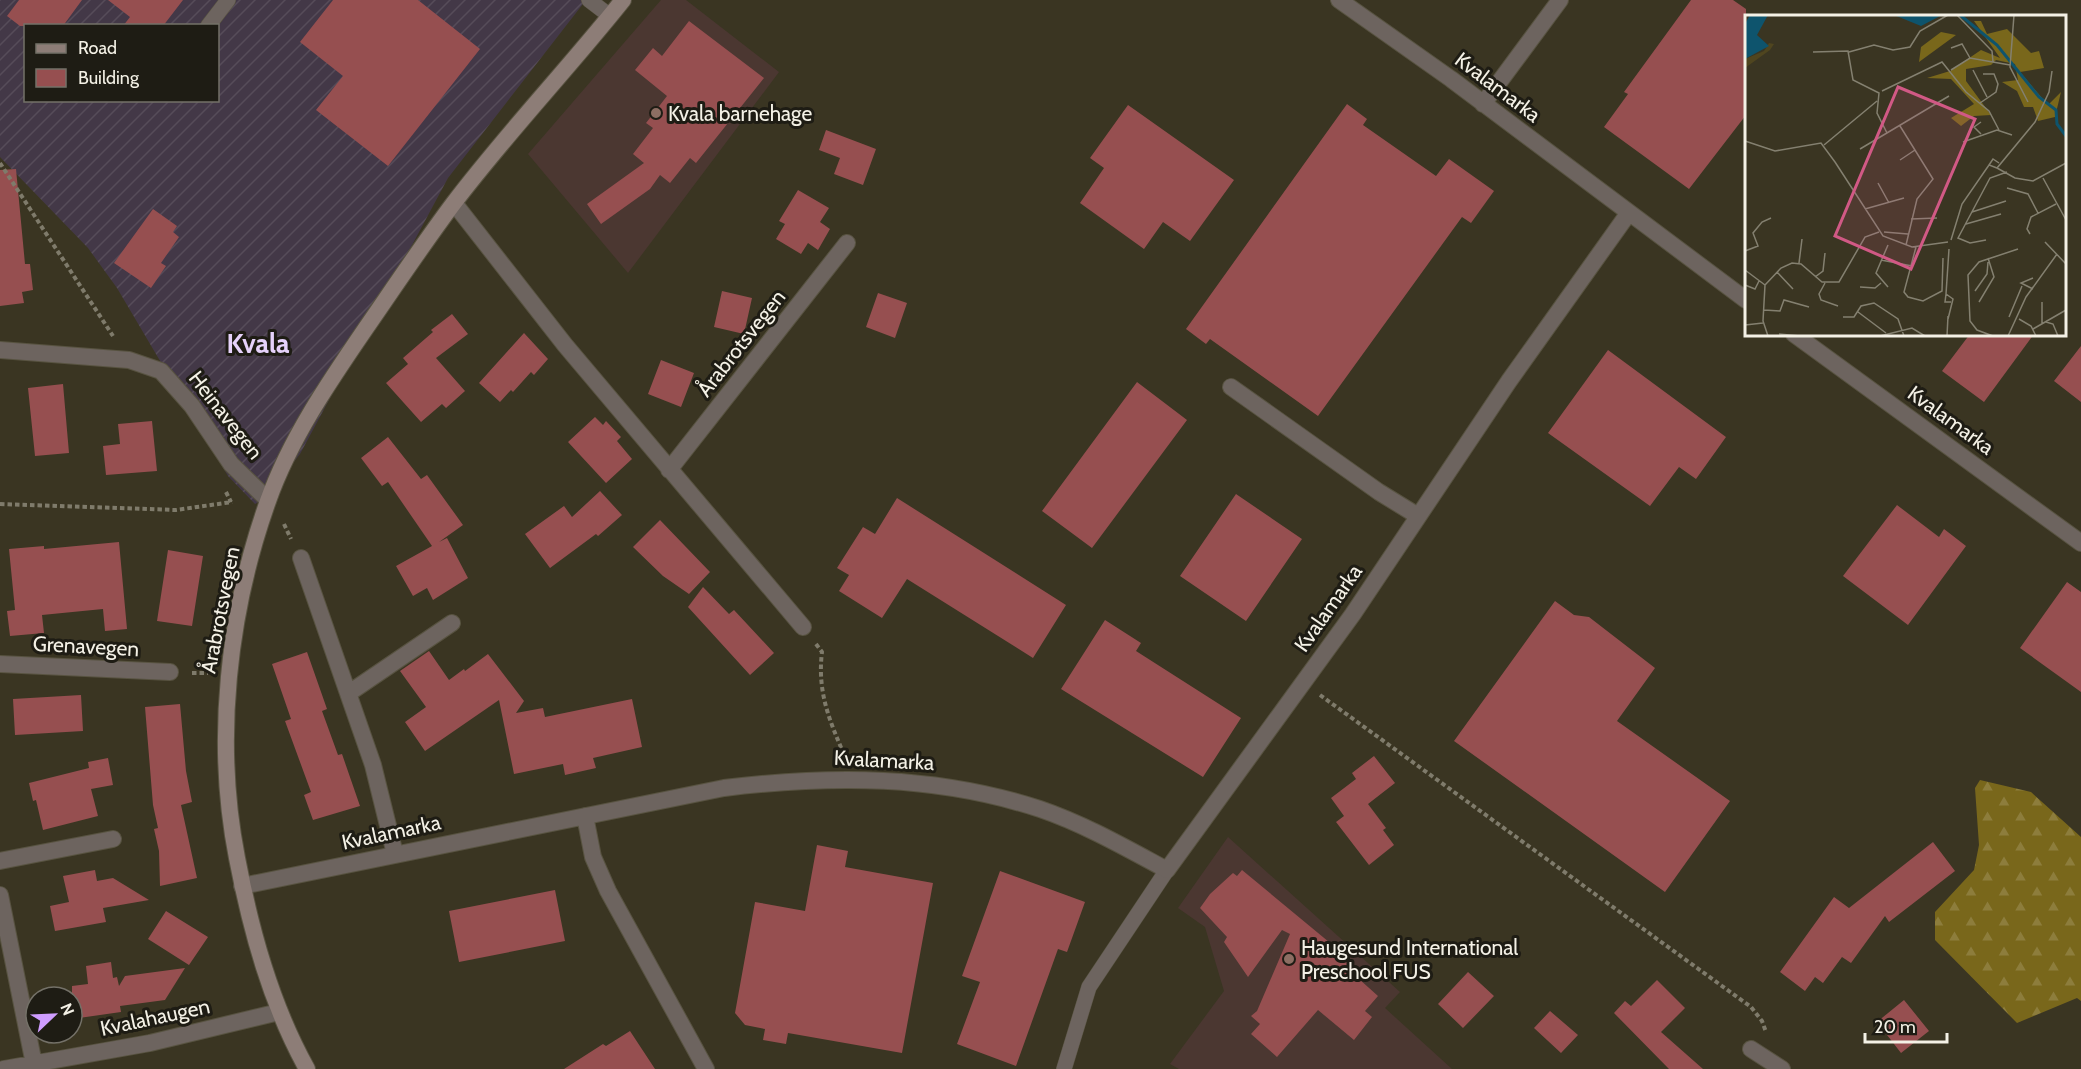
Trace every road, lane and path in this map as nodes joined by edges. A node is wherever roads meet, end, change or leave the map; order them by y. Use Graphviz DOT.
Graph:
graph roads {
  1 [pos="228,0"];
  2 [pos="589,0"];
  3 [pos="623,0"];
  4 [pos="1339,0"];
  5 [pos="1560,0"];
  6 [pos="610,16"];
  7 [pos="210,24"];
  8 [pos="1483,104"];
  9 [pos="0,163"];
  10 [pos="454,203"];
  11 [pos="1628,214"];
  12 [pos="848,243"];
  13 [pos="1745,299"];
  14 [pos="1797,336"];
  15 [pos="0,350"];
  16 [pos="129,360"];
  17 [pos="1231,387"];
  18 [pos="669,470"];
  19 [pos="220,482"];
  20 [pos="231,502"];
  21 [pos="267,503"];
  22 [pos="0,504"];
  23 [pos="1419,516"];
  24 [pos="2081,543"];
  25 [pos="301,558"];
  26 [pos="452,623"];
  27 [pos="803,627"];
  28 [pos="0,664"];
  29 [pos="170,672"];
  30 [pos="230,674"];
  31 [pos="1303,683"];
  32 [pos="349,693"];
  33 [pos="852,778"];
  34 [pos="585,816"];
  35 [pos="112,839"];
  36 [pos="395,854"];
  37 [pos="0,861"];
  38 [pos="1167,870"];
  39 [pos="242,885"];
  40 [pos="0,895"];
  41 [pos="279,1012"];
  42 [pos="1751,1049"];
  43 [pos="34,1064"];
  44 [pos="1777,1068"];
  45 [pos="4,1069"];
  46 [pos="307,1069"];
  47 [pos="706,1069"];
  48 [pos="1064,1069"];
  1 -- 7 [label="lane"];
  2 -- 6 [label="lane"];
  3 -- 6 [label="main road, Årabrotsvegen"];
  4 -- 8 [label="street, Kvalamarka"];
  5 -- 8 [label="street"];
  6 -- 10 [label="main road, Årabrotsvegen"];
  8 -- 11 [label="street, Kvalamarka"];
  9 -- 16 [label="path"];
  10 -- 18 [label="street"];
  10 -- 21 [label="main road, Årabrotsvegen"];
  11 -- 13 [label="street, Kvalamarka"];
  11 -- 23 [label="street, Kvalamarka"];
  12 -- 18 [label="street, Årabrotsvegen"];
  14 -- 24 [label="street, Kvalamarka"];
  15 -- 16 [label="street, Heinavegen"];
  16 -- 21 [label="street, Heinavegen"];
  17 -- 23 [label="street"];
  18 -- 27 [label="street"];
  19 -- 20 [label="path"];
  20 -- 21 [label="path"];
  20 -- 22 [label="path"];
  21 -- 30 [label="main road, Årabrotsvegen"];
  23 -- 31 [label="street, Kvalamarka"];
  25 -- 32 [label="street"];
  26 -- 32 [label="street"];
  27 -- 33 [label="path"];
  28 -- 29 [label="street, Grenavegen"];
  29 -- 30 [label="path"];
  30 -- 39 [label="main road, Årabrotsvegen"];
  31 -- 38 [label="street, Kvalamarka"];
  31 -- 44 [label="path"];
  32 -- 36 [label="street"];
  33 -- 34 [label="street, Kvalamarka"];
  33 -- 38 [label="street, Kvalamarka"];
  34 -- 36 [label="street, Kvalamarka"];
  34 -- 47 [label="street"];
  35 -- 37 [label="street"];
  36 -- 39 [label="street, Kvalamarka"];
  38 -- 48 [label="lane, Kvalamarka"];
  39 -- 41 [label="main road, Årabrotsvegen"];
  40 -- 43 [label="street"];
  41 -- 43 [label="street, Kvalahaugen"];
  41 -- 46 [label="main road, Årabrotsvegen"];
  42 -- 44 [label="street"];
  43 -- 45 [label="street, Kvalahaugen"];
}
